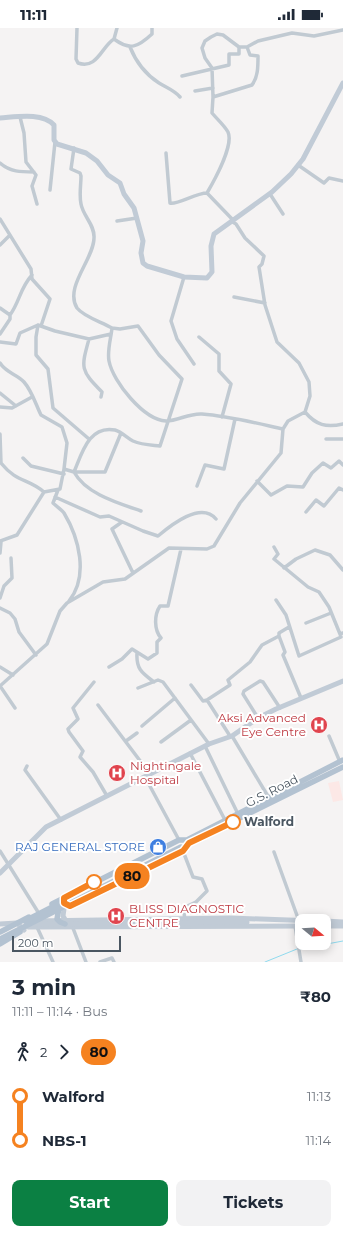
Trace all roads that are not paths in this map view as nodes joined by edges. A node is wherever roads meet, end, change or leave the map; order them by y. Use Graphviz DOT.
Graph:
graph roads {
  1 [pos="76,28"];
  2 [pos="116,28"];
  3 [pos="152,28"];
  4 [pos="297,30"];
  5 [pos="343,30"];
  6 [pos="114,39"];
  7 [pos="130,47"];
  8 [pos="239,47"];
  9 [pos="247,47"];
  10 [pos="212,68"];
  11 [pos="182,76"];
  12 [pos="343,83"];
  13 [pos="213,88"];
  14 [pos="195,91"];
  15 [pos="180,97"];
  16 [pos="213,97"];
  17 [pos="20,117"];
  18 [pos="0,118"];
  19 [pos="55,141"];
  20 [pos="74,148"];
  21 [pos="166,153"];
  22 [pos="0,163"];
  23 [pos="298,165"];
  24 [pos="34,172"];
  25 [pos="343,181"];
  26 [pos="50,190"];
  27 [pos="207,193"];
  28 [pos="270,194"];
  29 [pos="37,204"];
  30 [pos="283,214"];
  31 [pos="137,218"];
  32 [pos="0,219"];
  33 [pos="232,220"];
  34 [pos="117,221"];
  35 [pos="10,235"];
  36 [pos="0,245"];
  37 [pos="32,275"];
  38 [pos="184,277"];
  39 [pos="234,297"];
  40 [pos="265,303"];
  41 [pos="0,308"];
  42 [pos="10,315"];
  43 [pos="40,325"];
  44 [pos="112,328"];
  45 [pos="0,334"];
  46 [pos="111,334"];
  47 [pos="199,337"];
  48 [pos="89,339"];
  49 [pos="0,342"];
  50 [pos="0,363"];
  51 [pos="194,364"];
  52 [pos="0,393"];
  53 [pos="32,397"];
  54 [pos="101,397"];
  55 [pos="16,406"];
  56 [pos="0,408"];
  57 [pos="304,412"];
  58 [pos="222,417"];
  59 [pos="235,419"];
  60 [pos="167,421"];
  61 [pos="343,424"];
  62 [pos="283,429"];
  63 [pos="121,433"];
  64 [pos="0,434"];
  65 [pos="89,439"];
  66 [pos="326,439"];
  67 [pos="343,439"];
  68 [pos="23,458"];
  69 [pos="343,465"];
  70 [pos="64,472"];
  71 [pos="74,472"];
  72 [pos="257,481"];
  73 [pos="197,486"];
  74 [pos="58,490"];
  75 [pos="343,490"];
  76 [pos="44,492"];
  77 [pos="55,497"];
  78 [pos="141,511"];
  79 [pos="306,512"];
  80 [pos="216,519"];
  81 [pos="122,522"];
  82 [pos="1,542"];
  83 [pos="274,547"];
  84 [pos="181,548"];
  85 [pos="0,553"];
  86 [pos="11,558"];
  87 [pos="284,568"];
  88 [pos="343,570"];
  89 [pos="133,573"];
  90 [pos="0,598"];
  91 [pos="276,600"];
  92 [pos="67,603"];
  93 [pos="0,608"];
  94 [pos="331,613"];
  95 [pos="306,623"];
  96 [pos="290,627"];
  97 [pos="341,635"];
  98 [pos="279,636"];
  99 [pos="343,642"];
  100 [pos="137,653"];
  101 [pos="36,655"];
  102 [pos="0,667"];
  103 [pos="108,667"];
  104 [pos="13,674"];
  105 [pos="343,681"];
  106 [pos="94,682"];
  107 [pos="154,682"];
  108 [pos="191,685"];
  109 [pos="0,686"];
  110 [pos="138,688"];
  111 [pos="175,698"];
  112 [pos="301,698"];
  113 [pos="207,700"];
  114 [pos="98,705"];
  115 [pos="15,708"];
  116 [pos="280,708"];
  117 [pos="258,718"];
  118 [pos="191,720"];
  119 [pos="142,726"];
  120 [pos="137,732"];
  121 [pos="231,736"];
  122 [pos="329,736"];
  123 [pos="126,741"];
  124 [pos="161,742"];
  125 [pos="207,745"];
  126 [pos="190,753"];
  127 [pos="342,763"];
  128 [pos="27,766"];
  129 [pos="150,774"];
  130 [pos="145,777"];
  131 [pos="107,796"];
  132 [pos="269,798"];
  133 [pos="238,814"];
  134 [pos="61,820"];
  135 [pos="225,820"];
  136 [pos="189,841"];
  137 [pos="181,846"];
  138 [pos="0,851"];
  139 [pos="274,852"];
  140 [pos="9,864"];
  141 [pos="0,872"];
  142 [pos="64,898"];
  143 [pos="64,908"];
  144 [pos="38,912"];
  145 [pos="295,914"];
  146 [pos="185,919"];
  147 [pos="263,920"];
  148 [pos="331,921"];
  149 [pos="65,922"];
  150 [pos="248,922"];
  151 [pos="343,922"];
  152 [pos="16,923"];
  153 [pos="295,923"];
  154 [pos="295,923"];
  155 [pos="0,924"];
  156 [pos="37,924"];
  157 [pos="26,925"];
  158 [pos="262,926"];
  159 [pos="331,926"];
  160 [pos="343,926"];
  161 [pos="73,928"];
  162 [pos="1,931"];
  163 [pos="15,935"];
  164 [pos="0,939"];
  165 [pos="0,944"];
  166 [pos="298,950"];
  167 [pos="300,961"];
  168 [pos="53,962"];
  169 [pos="86,962"];
  170 [pos="100,962"];
  171 [pos="114,962"];
  172 [pos="295,962"];
  1 -- 6 [label="street"];
  2 -- 6 [label="street"];
  3 -- 7 [label="street"];
  4 -- 5 [label="street"];
  4 -- 9 [label="street"];
  6 -- 7 [label="street"];
  7 -- 15 [label="street"];
  8 -- 9 [label="street"];
  8 -- 10 [label="street"];
  8 -- 10 [label="street"];
  9 -- 16 [label="street"];
  10 -- 11 [label="street"];
  10 -- 13 [label="street"];
  12 -- 23 [label="street"];
  13 -- 14 [label="street"];
  13 -- 16 [label="street"];
  16 -- 27 [label="street"];
  17 -- 18 [label="street"];
  17 -- 19 [label="street"];
  17 -- 24 [label="street"];
  19 -- 20 [label="street"];
  19 -- 26 [label="street"];
  20 -- 31 [label="street"];
  20 -- 44 [label="street"];
  21 -- 27 [label="street"];
  22 -- 24 [label="street"];
  23 -- 25 [label="street"];
  23 -- 28 [label="street"];
  24 -- 29 [label="street"];
  27 -- 33 [label="street"];
  28 -- 30 [label="street"];
  28 -- 33 [label="street"];
  31 -- 34 [label="street"];
  31 -- 38 [label="street"];
  32 -- 35 [label="street"];
  33 -- 38 [label="street"];
  33 -- 40 [label="street"];
  35 -- 36 [label="street"];
  35 -- 37 [label="street"];
  37 -- 42 [label="street"];
  37 -- 43 [label="street"];
  38 -- 51 [label="street"];
  39 -- 40 [label="street"];
  40 -- 57 [label="street"];
  41 -- 42 [label="street"];
  42 -- 45 [label="street"];
  43 -- 48 [label="street"];
  43 -- 49 [label="street"];
  43 -- 65 [label="street"];
  44 -- 46 [label="street"];
  44 -- 60 [label="street"];
  46 -- 48 [label="street"];
  46 -- 60 [label="street"];
  47 -- 58 [label="street"];
  48 -- 54 [label="street"];
  50 -- 53 [label="street"];
  52 -- 55 [label="street"];
  53 -- 55 [label="street"];
  53 -- 70 [label="street"];
  55 -- 56 [label="street"];
  57 -- 61 [label="street"];
  57 -- 62 [label="street"];
  58 -- 59 [label="street"];
  58 -- 60 [label="street"];
  59 -- 62 [label="street"];
  59 -- 73 [label="street"];
  60 -- 63 [label="street"];
  62 -- 72 [label="street"];
  63 -- 65 [label="street"];
  63 -- 71 [label="street"];
  64 -- 76 [label="street"];
  65 -- 71 [label="street"];
  66 -- 67 [label="street"];
  68 -- 70 [label="street"];
  69 -- 72 [label="street"];
  70 -- 71 [label="street"];
  70 -- 74 [label="street"];
  71 -- 78 [label="street"];
  72 -- 84 [label="street"];
  74 -- 76 [label="street"];
  74 -- 77 [label="street"];
  75 -- 79 [label="street"];
  76 -- 82 [label="street"];
  77 -- 81 [label="street"];
  77 -- 92 [label="street"];
  80 -- 81 [label="street"];
  81 -- 89 [label="street"];
  82 -- 85 [label="street"];
  83 -- 87 [label="street"];
  84 -- 89 [label="street"];
  84 -- 100 [label="street"];
  86 -- 90 [label="street"];
  87 -- 88 [label="street"];
  87 -- 94 [label="street"];
  89 -- 92 [label="street"];
  91 -- 96 [label="street"];
  92 -- 101 [label="street"];
  93 -- 101 [label="street"];
  94 -- 95 [label="street"];
  94 -- 97 [label="street"];
  96 -- 97 [label="street"];
  96 -- 98 [label="street"];
  97 -- 99 [label="street"];
  98 -- 112 [label="street"];
  98 -- 113 [label="street"];
  100 -- 103 [label="street"];
  100 -- 107 [label="street"];
  101 -- 104 [label="street"];
  102 -- 104 [label="street"];
  104 -- 109 [label="street"];
  105 -- 112 [label="street"];
  106 -- 131 [label="street"];
  107 -- 110 [label="street"];
  107 -- 111 [label="street"];
  108 -- 113 [label="street"];
  109 -- 115 [label="street"];
  111 -- 118 [label="street"];
  111 -- 119 [label="street"];
  112 -- 116 [label="street"];
  113 -- 121 [label="street"];
  114 -- 123 [label="street"];
  116 -- 117 [label="street"];
  116 -- 117 [label="street"];
  117 -- 121 [label="street"];
  118 -- 124 [label="street"];
  118 -- 125 [label="street"];
  120 -- 123 [label="street"];
  121 -- 125 [label="street"];
  121 -- 132 [label="street"];
  122 -- 127 [label="street"];
  123 -- 129 [label="street"];
  125 -- 126 [label="street"];
  125 -- 133 [label="street"];
  126 -- 129 [label="street"];
  126 -- 135 [label="street"];
  127 -- 132 [label="main road, G.S. Road"];
  127 -- 136 [label="main road, G.S. Road"];
  128 -- 134 [label="street"];
  129 -- 130 [label="street"];
  130 -- 131 [label="street"];
  130 -- 137 [label="street"];
  131 -- 134 [label="street"];
  132 -- 133 [label="main road, G.S. Road"];
  133 -- 135 [label="main road, G.S. Road"];
  134 -- 140 [label="street"];
  135 -- 136 [label="main road, G.S. Road"];
  136 -- 137 [label="main road"];
  137 -- 142 [label="main road"];
  137 -- 143 [label="main road, bridge"];
  137 -- 143 [label="main road"];
  137 -- 146 [label="street"];
  137 -- 162 [label="main road, bridge"];
  138 -- 140 [label="street"];
  139 -- 145 [label="street"];
  140 -- 141 [label="street"];
  140 -- 144 [label="street"];
  142 -- 143 [label="main road"];
  142 -- 144 [label="main road"];
  143 -- 149 [label="main road, bridge"];
  143 -- 156 [label="main road"];
  143 -- 157 [label="main road, bridge"];
  144 -- 157 [label="main road"];
  146 -- 147 [label="street"];
  146 -- 149 [label="street"];
  147 -- 150 [label="street"];
  147 -- 153 [label="street"];
  148 -- 151 [label="street"];
  149 -- 150 [label="street, bridge"];
  149 -- 156 [label="street"];
  149 -- 157 [label="street, bridge"];
  150 -- 158 [label="street"];
  152 -- 155 [label="street"];
  152 -- 157 [label="main road"];
  152 -- 157 [label="street"];
  152 -- 162 [label="main road"];
  154 -- 158 [label="street"];
  156 -- 157 [label="main road"];
  156 -- 157 [label="street"];
  156 -- 161 [label="street"];
  156 -- 168 [label="street"];
  157 -- 163 [label="main road"];
  157 -- 164 [label="main road, bridge"];
  158 -- 161 [label="street"];
  159 -- 160 [label="street"];
  161 -- 169 [label="street"];
  162 -- 163 [label="street"];
  163 -- 165 [label="main road"];
  166 -- 167 [label="street"];
  167 -- 172 [label="street"];
  170 -- 171 [label="street"];
}
